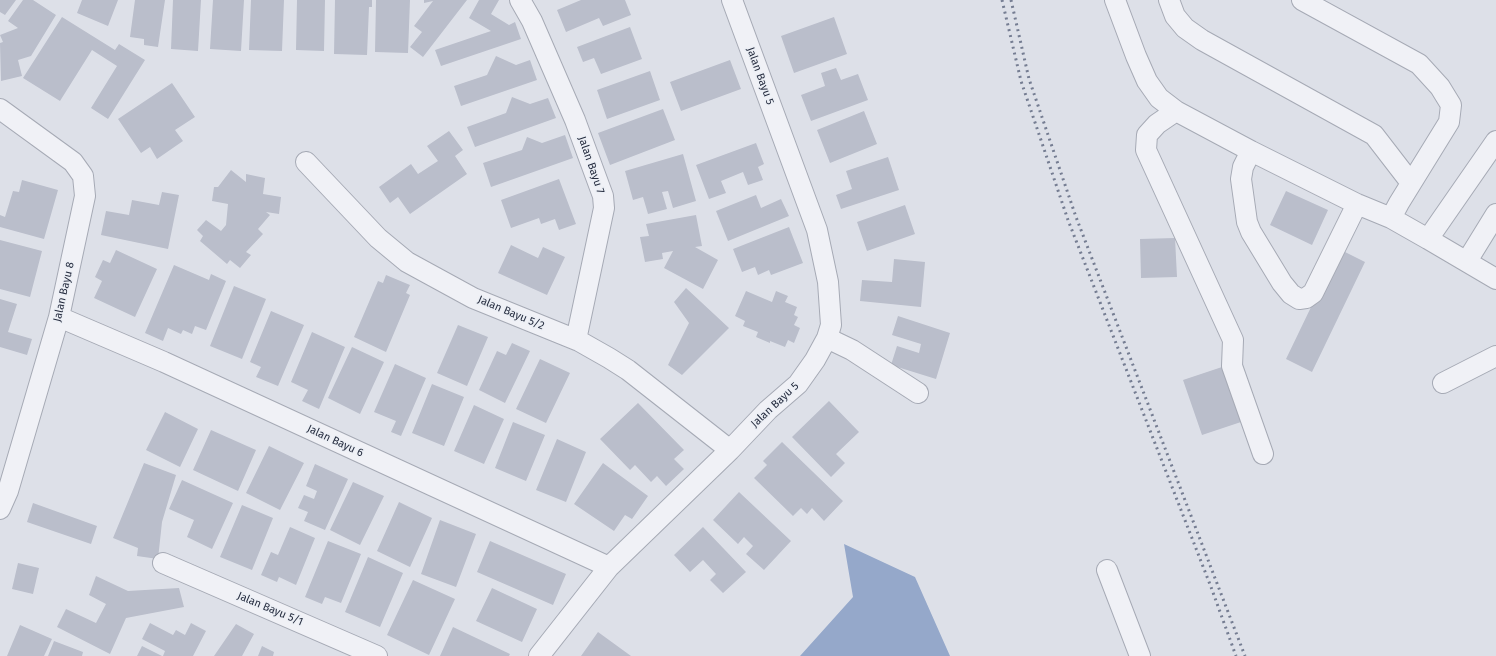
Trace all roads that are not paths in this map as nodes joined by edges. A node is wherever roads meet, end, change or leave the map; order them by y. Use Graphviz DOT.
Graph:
graph roads {
  1 [pos="520,0"];
  2 [pos="732,0"];
  3 [pos="1116,0"];
  4 [pos="1169,0"];
  5 [pos="1302,0"];
  6 [pos="0,109"];
  7 [pos="1176,111"];
  8 [pos="1496,141"];
  9 [pos="1252,151"];
  10 [pos="306,162"];
  11 [pos="1412,183"];
  12 [pos="1358,204"];
  13 [pos="1496,214"];
  14 [pos="1391,218"];
  15 [pos="1428,239"];
  16 [pos="1467,261"];
  17 [pos="1496,279"];
  18 [pos="59,317"];
  19 [pos="827,338"];
  20 [pos="576,340"];
  21 [pos="1496,356"];
  22 [pos="1443,383"];
  23 [pos="918,393"];
  24 [pos="730,450"];
  25 [pos="1262,454"];
  26 [pos="3,497"];
  27 [pos="163,563"];
  28 [pos="609,567"];
  29 [pos="1107,570"];
  30 [pos="377,656"];
  31 [pos="539,656"];
  32 [pos="1140,656"];
  1 -- 20 [label="street, Jalan Bayu 7"];
  2 -- 19 [label="street, Jalan Bayu 5"];
  3 -- 7 [label="street"];
  4 -- 11 [label="street"];
  5 -- 11 [label="street"];
  6 -- 18 [label="street, Jalan Bayu 8"];
  7 -- 9 [label="street"];
  7 -- 25 [label="street"];
  8 -- 15 [label="street"];
  9 -- 12 [label="street"];
  9 -- 12 [label="street"];
  10 -- 20 [label="street, Jalan Bayu 5/2"];
  11 -- 14 [label="street"];
  12 -- 14 [label="street"];
  13 -- 16 [label="street"];
  14 -- 15 [label="street"];
  15 -- 16 [label="street"];
  16 -- 17 [label="street"];
  18 -- 26 [label="street, Jalan Bayu 8"];
  18 -- 28 [label="street, Jalan Bayu 6"];
  19 -- 23 [label="street"];
  19 -- 24 [label="street, Jalan Bayu 5"];
  20 -- 24 [label="street, Jalan Bayu 5/2"];
  21 -- 22 [label="street"];
  24 -- 28 [label="street, Jalan Bayu 5"];
  27 -- 30 [label="street, Jalan Bayu 5/1"];
  28 -- 31 [label="street, Jalan Bayu 5"];
  29 -- 32 [label="street"];
}
